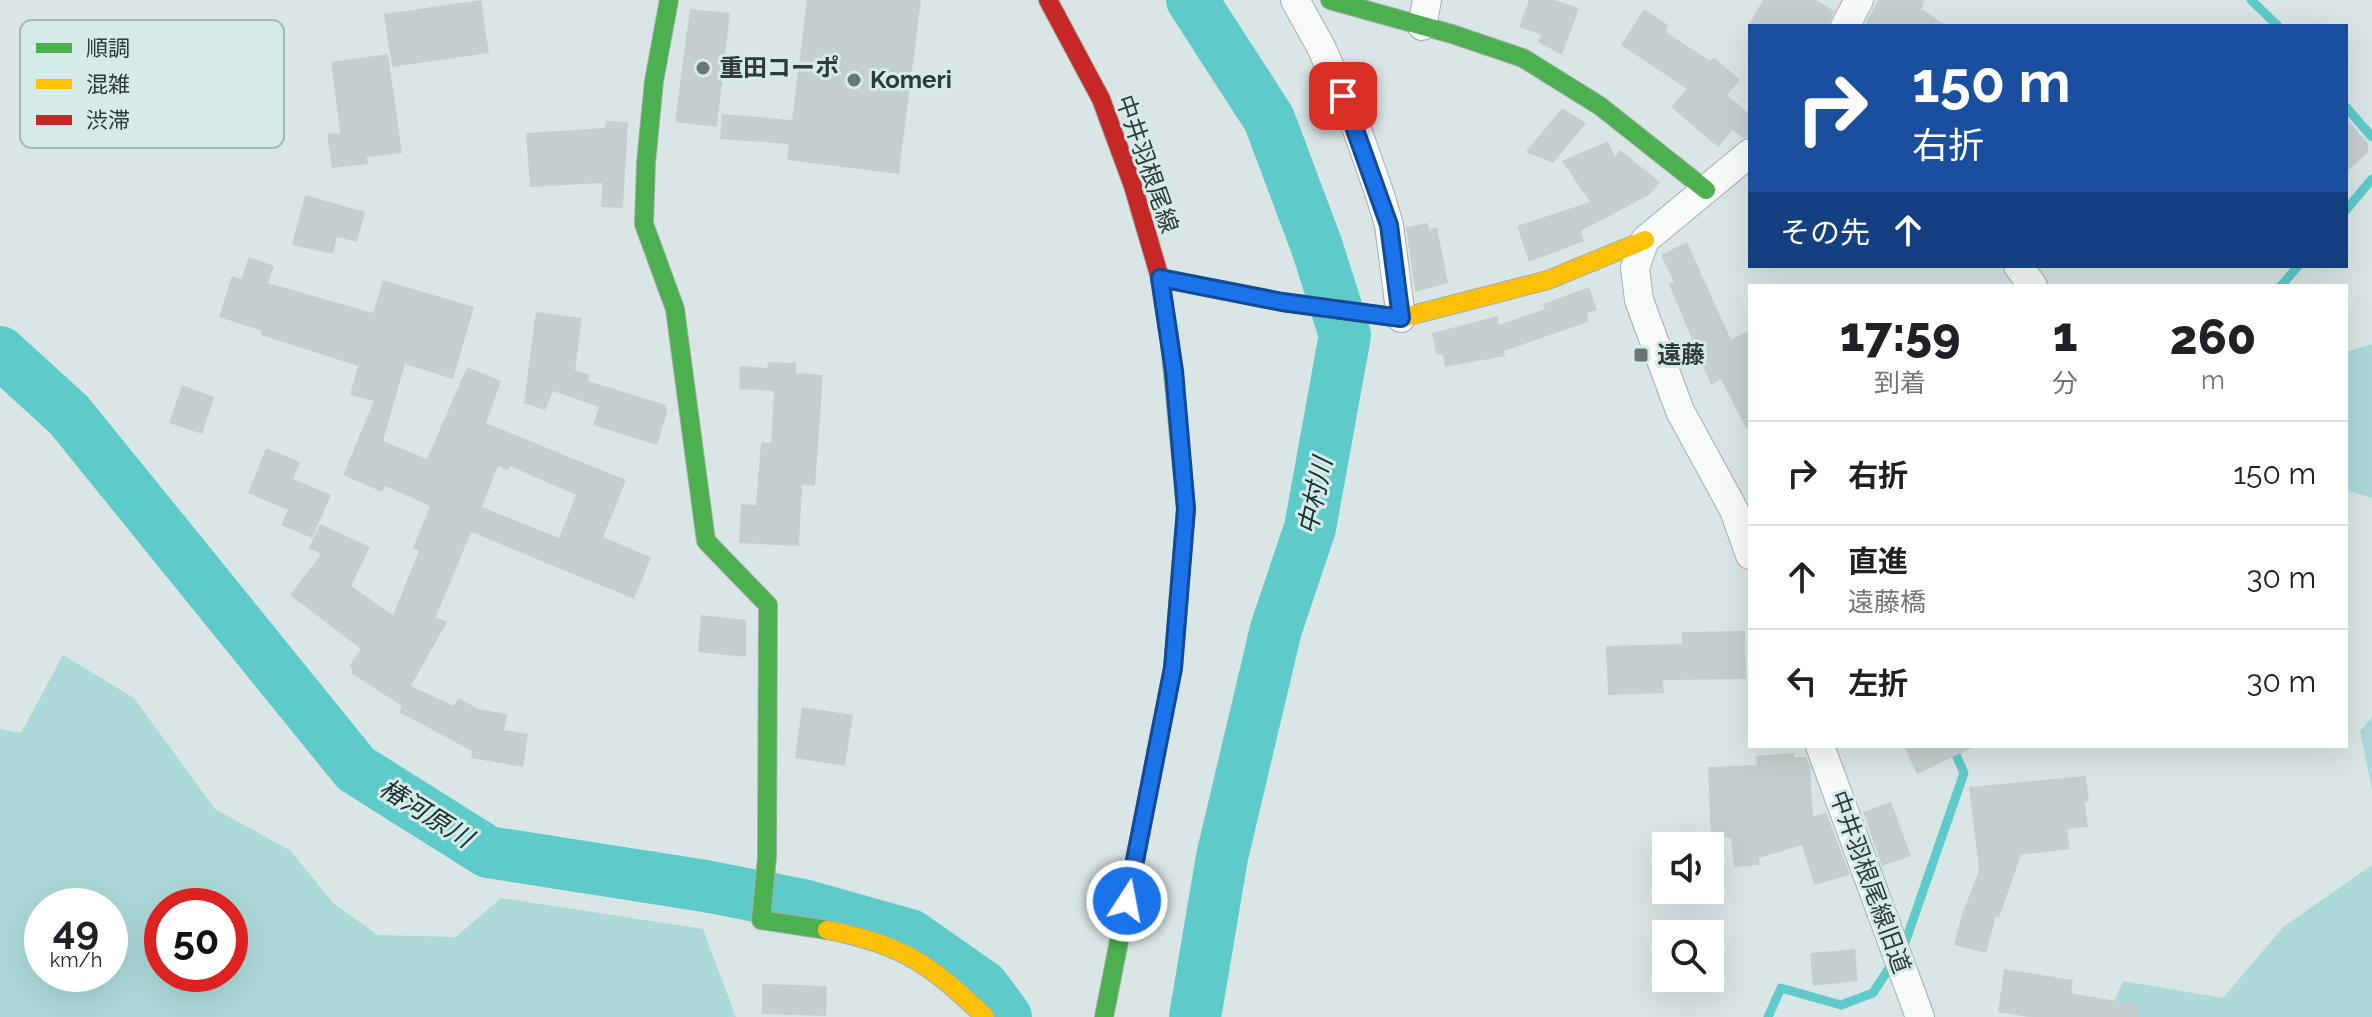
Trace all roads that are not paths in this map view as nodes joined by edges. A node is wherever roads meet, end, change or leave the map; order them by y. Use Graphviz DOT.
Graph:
graph roads {
  1 [pos="669,0"];
  2 [pos="1048,0"];
  3 [pos="1295,0"];
  4 [pos="1330,0"];
  5 [pos="1859,0"];
  6 [pos="1424,13"];
  7 [pos="1846,24"];
  8 [pos="1748,155"];
  9 [pos="1706,190"];
  10 [pos="1645,240"];
  11 [pos="1160,278"];
  12 [pos="1392,318"];
  13 [pos="1748,549"];
  14 [pos="1821,748"];
  15 [pos="985,1017"];
  16 [pos="1104,1017"];
  17 [pos="1920,1017"];
  1 -- 15 [label="street"];
  2 -- 11 [label="street, 中井羽根尾線"];
  3 -- 12 [label="street"];
  4 -- 6 [label="street"];
  5 -- 7 [label="street"];
  6 -- 9 [label="street"];
  8 -- 9 [label="street"];
  9 -- 10 [label="street"];
  10 -- 12 [label="street"];
  10 -- 13 [label="street"];
  11 -- 12 [label="street"];
  11 -- 16 [label="street, 中井羽根尾線"];
  14 -- 17 [label="street, 中井羽根尾線旧道"];
}
